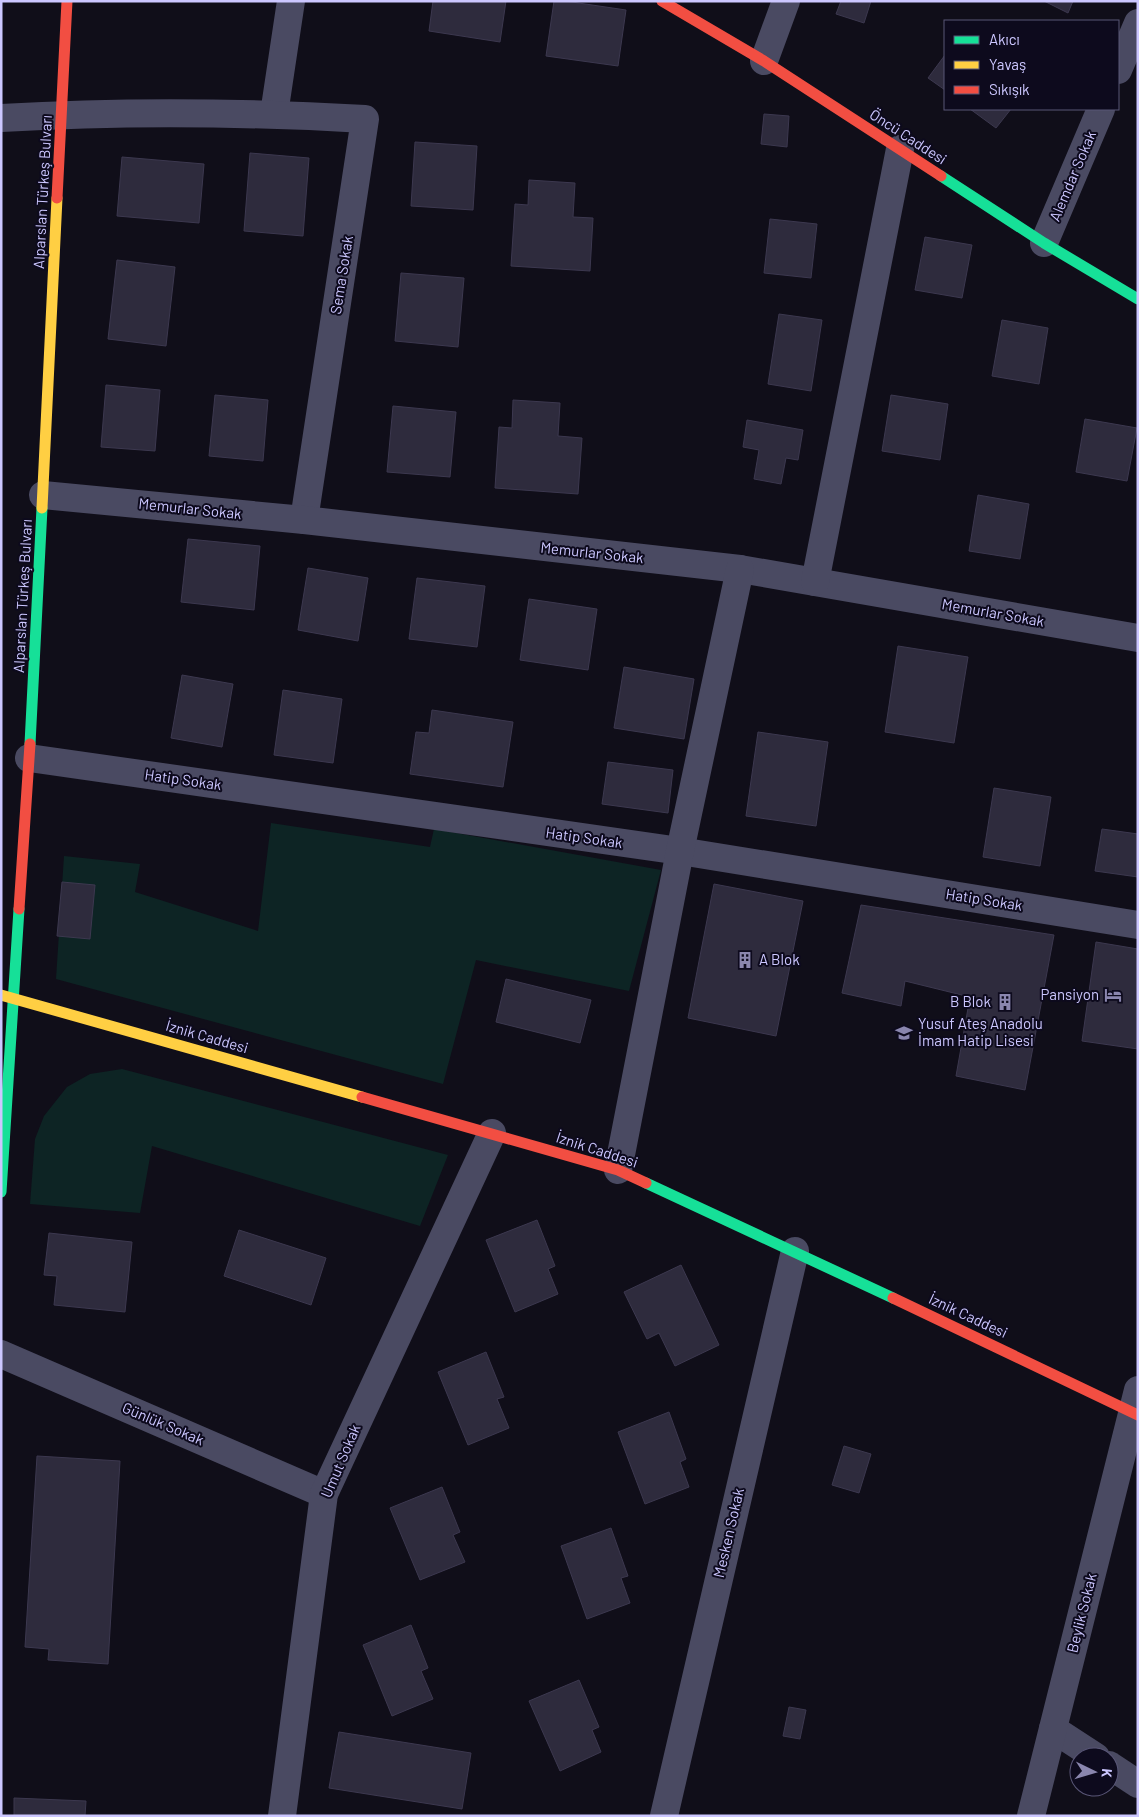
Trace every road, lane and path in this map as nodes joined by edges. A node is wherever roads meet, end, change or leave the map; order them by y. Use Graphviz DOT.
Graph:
graph roads {
  1 [pos="67,1"];
  2 [pos="291,1"];
  3 [pos="662,1"];
  4 [pos="786,1"];
  5 [pos="1135,39"];
  6 [pos="764,61"];
  7 [pos="1119,68"];
  8 [pos="1101,110"];
  9 [pos="62,114"];
  10 [pos="274,114"];
  11 [pos="1,118"];
  12 [pos="900,149"];
  13 [pos="1044,242"];
  14 [pos="1138,299"];
  15 [pos="43,494"];
  16 [pos="304,520"];
  17 [pos="740,569"];
  18 [pos="815,582"];
  19 [pos="1138,638"];
  20 [pos="29,758"];
  21 [pos="680,852"];
  22 [pos="1138,925"];
  23 [pos="1,995"];
  24 [pos="14,998"];
  25 [pos="492,1133"];
  26 [pos="618,1170"];
  27 [pos="1,1192"];
  28 [pos="795,1251"];
  29 [pos="1,1354"];
  30 [pos="1136,1405"];
  31 [pos="324,1494"];
  32 [pos="1053,1729"];
  33 [pos="1081,1747"];
  34 [pos="1119,1772"];
  35 [pos="1138,1784"];
  36 [pos="282,1816"];
  37 [pos="664,1816"];
  38 [pos="1031,1816"];
  1 -- 9 [label="main road, Alparslan Türkeş Bulvarı"];
  2 -- 10 [label="street"];
  3 -- 6 [label="main road, Öncü Caddesi"];
  4 -- 6 [label="street"];
  5 -- 7 [label="street"];
  6 -- 12 [label="main road, Öncü Caddesi"];
  8 -- 13 [label="street, Alemdar Sokak"];
  9 -- 10 [label="street, Sema Sokak"];
  9 -- 11 [label="street, Sema Sokak"];
  9 -- 15 [label="main road, Alparslan Türkeş Bulvarı"];
  10 -- 16 [label="street, Sema Sokak"];
  12 -- 13 [label="main road, Öncü Caddesi"];
  12 -- 18 [label="street"];
  13 -- 14 [label="main road, Öncü Caddesi"];
  15 -- 16 [label="street, Memurlar Sokak"];
  15 -- 20 [label="main road, Alparslan Türkeş Bulvarı"];
  16 -- 17 [label="street, Memurlar Sokak"];
  17 -- 18 [label="street, Memurlar Sokak"];
  17 -- 21 [label="street"];
  18 -- 19 [label="street, Memurlar Sokak"];
  20 -- 21 [label="street, Hatip Sokak"];
  20 -- 24 [label="main road, Alparslan Türkeş Bulvarı"];
  21 -- 22 [label="street, Hatip Sokak"];
  21 -- 26 [label="street"];
  23 -- 24 [label="main road, İznik Caddesi"];
  24 -- 25 [label="main road, İznik Caddesi"];
  24 -- 27 [label="main road, Alparslan Türkeş Bulvarı"];
  25 -- 26 [label="main road, İznik Caddesi"];
  25 -- 31 [label="street, Umut Sokak"];
  26 -- 28 [label="main road, İznik Caddesi"];
  28 -- 30 [label="main road, İznik Caddesi"];
  28 -- 37 [label="street, Mesken Sokak"];
  29 -- 31 [label="street, Günlük Sokak"];
  30 -- 32 [label="street, Beylik Sokak"];
  31 -- 36 [label="street, Umut Sokak"];
  32 -- 33 [label="street"];
  32 -- 38 [label="street, Beylik Sokak"];
  34 -- 35 [label="street"];
}
